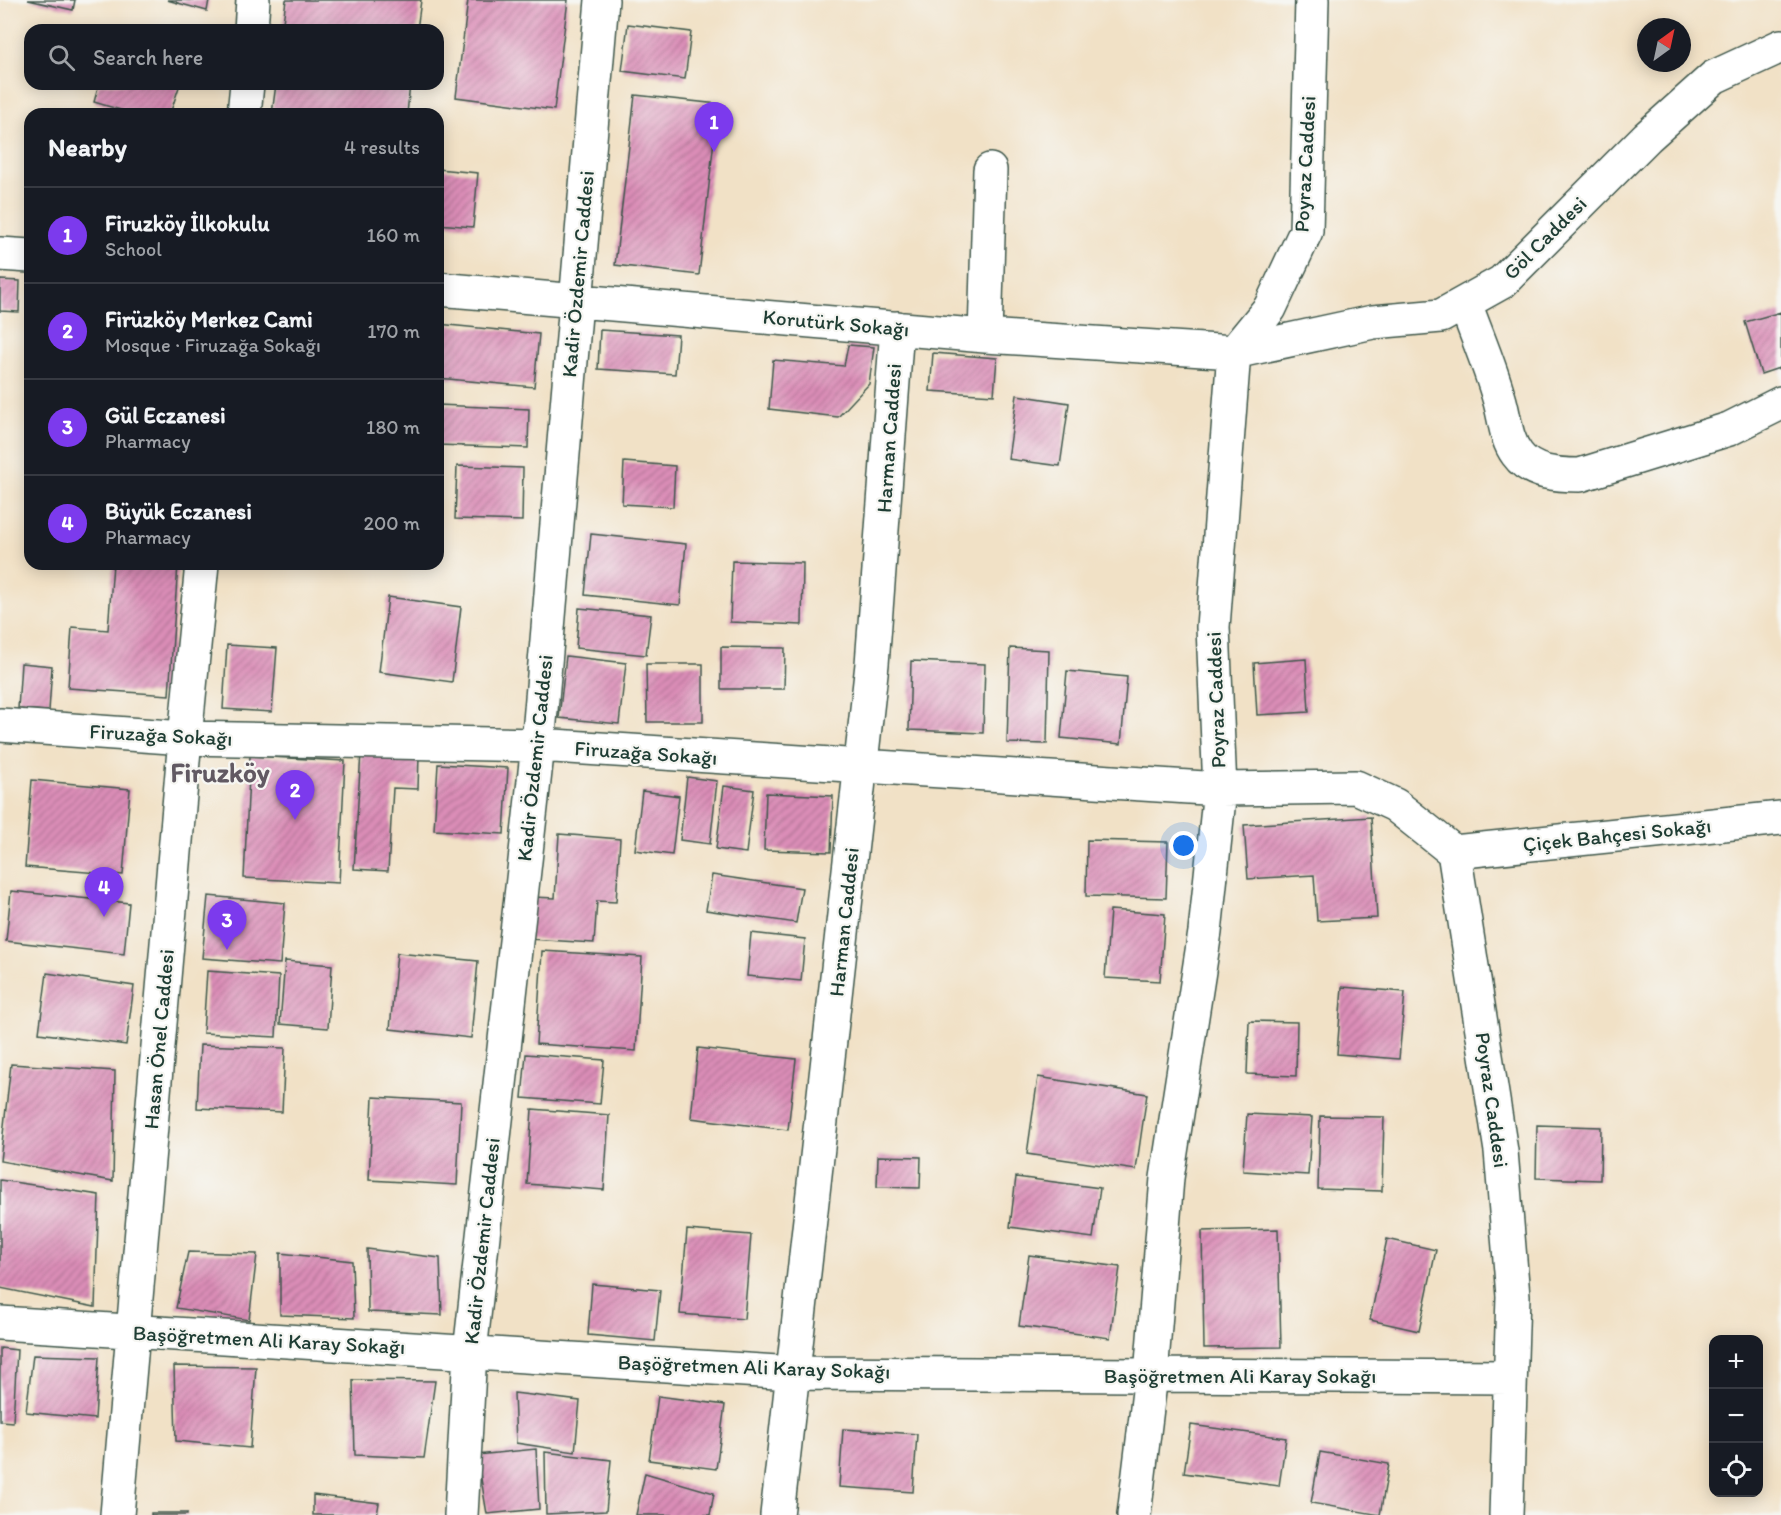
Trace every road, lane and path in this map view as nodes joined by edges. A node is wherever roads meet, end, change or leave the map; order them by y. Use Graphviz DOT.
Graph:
graph roads {
  1 [pos="253,0"];
  2 [pos="602,0"];
  3 [pos="1312,0"];
  4 [pos="251,24"];
  5 [pos="1781,46"];
  6 [pos="246,90"];
  7 [pos="245,108"];
  8 [pos="990,170"];
  9 [pos="0,254"];
  10 [pos="24,256"];
  11 [pos="444,290"];
  12 [pos="576,301"];
  13 [pos="1465,303"];
  14 [pos="897,328"];
  15 [pos="986,336"];
  16 [pos="1234,352"];
  17 [pos="1781,403"];
  18 [pos="201,570"];
  19 [pos="0,725"];
  20 [pos="184,738"];
  21 [pos="538,745"];
  22 [pos="861,768"];
  23 [pos="1220,789"];
  24 [pos="1781,818"];
  25 [pos="1454,852"];
  26 [pos="0,1323"];
  27 [pos="133,1332"];
  28 [pos="470,1352"];
  29 [pos="794,1373"];
  30 [pos="1151,1375"];
  31 [pos="1510,1377"];
  32 [pos="117,1515"];
  33 [pos="461,1515"];
  34 [pos="777,1515"];
  35 [pos="1134,1515"];
  36 [pos="1506,1515"];
  1 -- 4 [label="street"];
  2 -- 12 [label="street, Kadir Özdemir Caddesi"];
  3 -- 16 [label="street, Poyraz Caddesi"];
  5 -- 13 [label="street, Göl Caddesi"];
  6 -- 7 [label="street"];
  8 -- 15 [label="street"];
  9 -- 10 [label="street"];
  11 -- 12 [label="street, Korutürk Sokağı"];
  12 -- 14 [label="street, Korutürk Sokağı"];
  12 -- 21 [label="street, Kadir Özdemir Caddesi"];
  13 -- 16 [label="street, Göl Caddesi"];
  13 -- 17 [label="street"];
  14 -- 15 [label="street, Korutürk Sokağı"];
  14 -- 22 [label="street, Harman Caddesi"];
  15 -- 16 [label="street, Korutürk Sokağı"];
  16 -- 23 [label="street, Poyraz Caddesi"];
  18 -- 20 [label="street, Hasan Önel Caddesi"];
  19 -- 20 [label="street, Firuzağa Sokağı"];
  20 -- 21 [label="street, Firuzağa Sokağı"];
  20 -- 27 [label="street, Hasan Önel Caddesi"];
  21 -- 22 [label="street, Firuzağa Sokağı"];
  21 -- 28 [label="street, Kadir Özdemir Caddesi"];
  22 -- 23 [label="street, Firuzağa Sokağı"];
  22 -- 29 [label="street, Harman Caddesi"];
  23 -- 25 [label="street, Poyraz Caddesi"];
  23 -- 30 [label="street"];
  24 -- 25 [label="street, Çiçek Bahçesi Sokağı"];
  25 -- 31 [label="street, Poyraz Caddesi"];
  26 -- 27 [label="street, Başöğretmen Ali Karay Sokağı"];
  27 -- 28 [label="street, Başöğretmen Ali Karay Sokağı"];
  27 -- 32 [label="street, Hasan Önel Caddesi"];
  28 -- 29 [label="street, Başöğretmen Ali Karay Sokağı"];
  28 -- 33 [label="street, Kadir Özdemir Caddesi"];
  29 -- 30 [label="street, Başöğretmen Ali Karay Sokağı"];
  29 -- 34 [label="street, Harman Caddesi"];
  30 -- 31 [label="street, Başöğretmen Ali Karay Sokağı"];
  30 -- 35 [label="street"];
  31 -- 36 [label="street, Poyraz Caddesi"];
}
